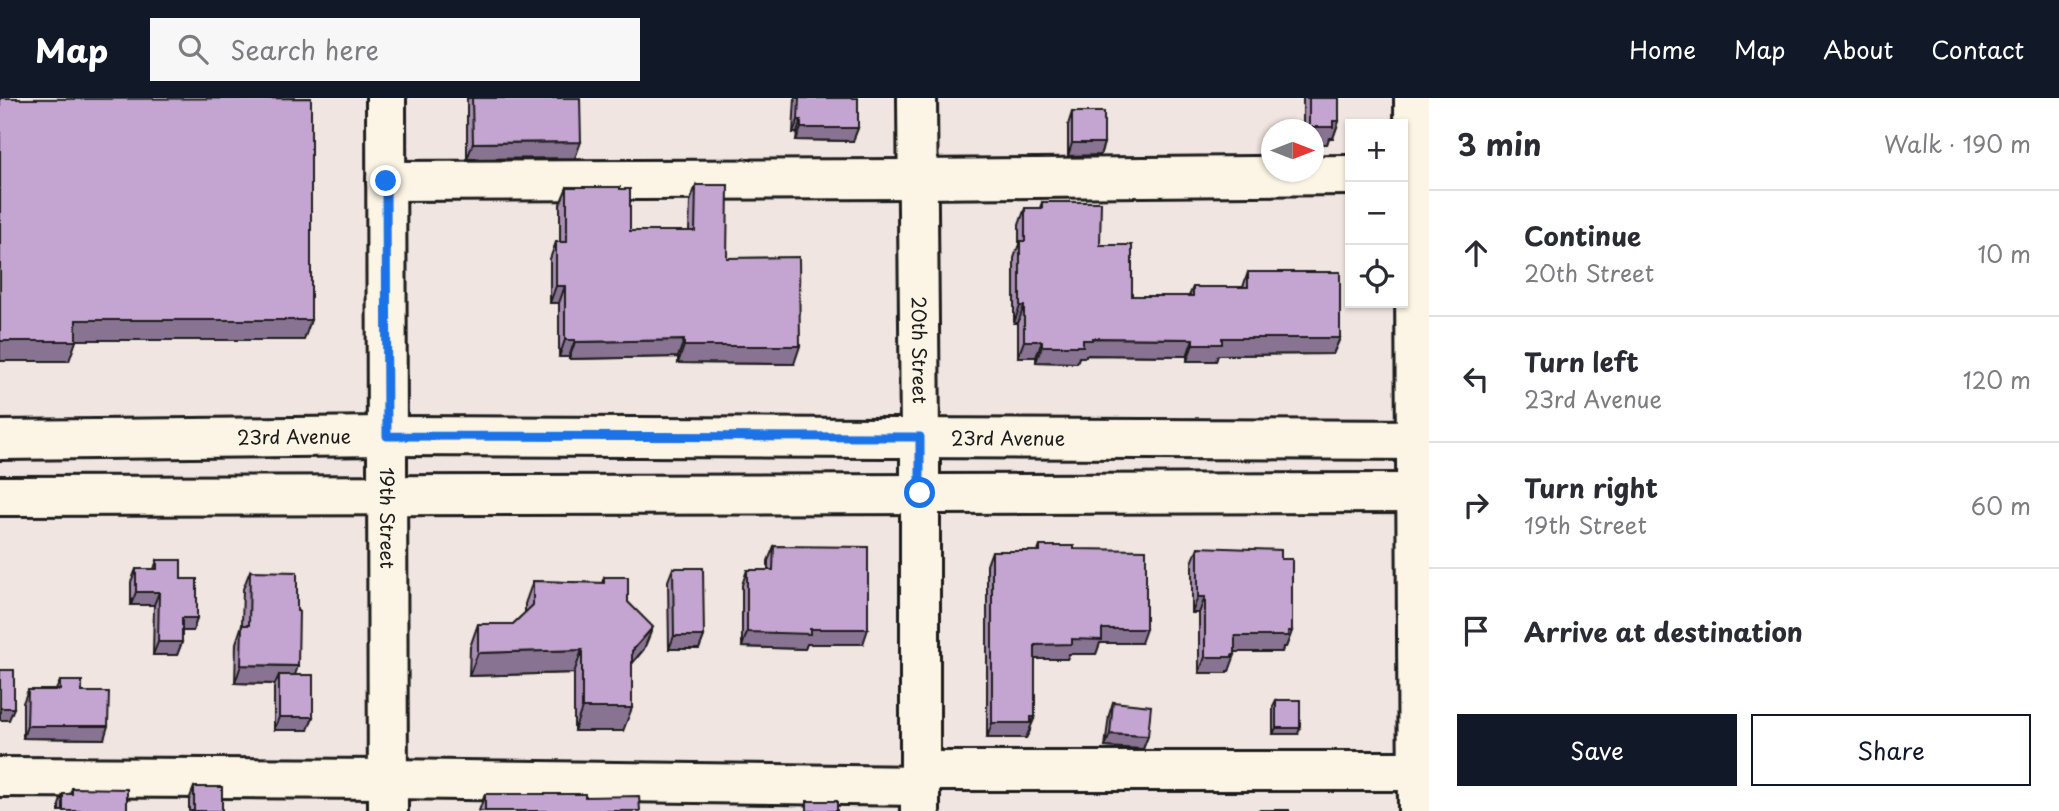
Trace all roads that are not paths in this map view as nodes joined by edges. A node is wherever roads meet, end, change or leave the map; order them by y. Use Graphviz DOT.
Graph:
graph roads {
  1 [pos="386,98"];
  2 [pos="917,98"];
  3 [pos="1414,98"];
  4 [pos="1416,174"];
  5 [pos="1345,175"];
  6 [pos="917,179"];
  7 [pos="386,181"];
  8 [pos="387,436"];
  9 [pos="920,437"];
  10 [pos="0,440"];
  11 [pos="1423,440"];
  12 [pos="920,493"];
  13 [pos="1423,493"];
  14 [pos="0,496"];
  15 [pos="387,496"];
  16 [pos="1423,771"];
  17 [pos="0,777"];
  18 [pos="920,789"];
  19 [pos="388,795"];
  20 [pos="1418,811"];
  1 -- 7 [label="street, 19th Street"];
  2 -- 6 [label="street, 20th Street"];
  3 -- 4 [label="street"];
  4 -- 11 [label="street"];
  5 -- 6 [label="street"];
  6 -- 7 [label="street"];
  6 -- 9 [label="street, 20th Street"];
  7 -- 8 [label="street, 19th Street"];
  8 -- 9 [label="street, 23rd Avenue"];
  8 -- 10 [label="street, 23rd Avenue"];
  8 -- 15 [label="street, 19th Street"];
  9 -- 11 [label="street, 23rd Avenue"];
  9 -- 12 [label="street, 20th Street"];
  11 -- 13 [label="street"];
  12 -- 13 [label="street"];
  12 -- 15 [label="street"];
  12 -- 18 [label="street, 20th Street"];
  13 -- 16 [label="street"];
  14 -- 15 [label="street"];
  15 -- 19 [label="street, 19th Street"];
  16 -- 18 [label="street"];
  16 -- 20 [label="street"];
  17 -- 19 [label="street"];
  18 -- 19 [label="street"];
}
